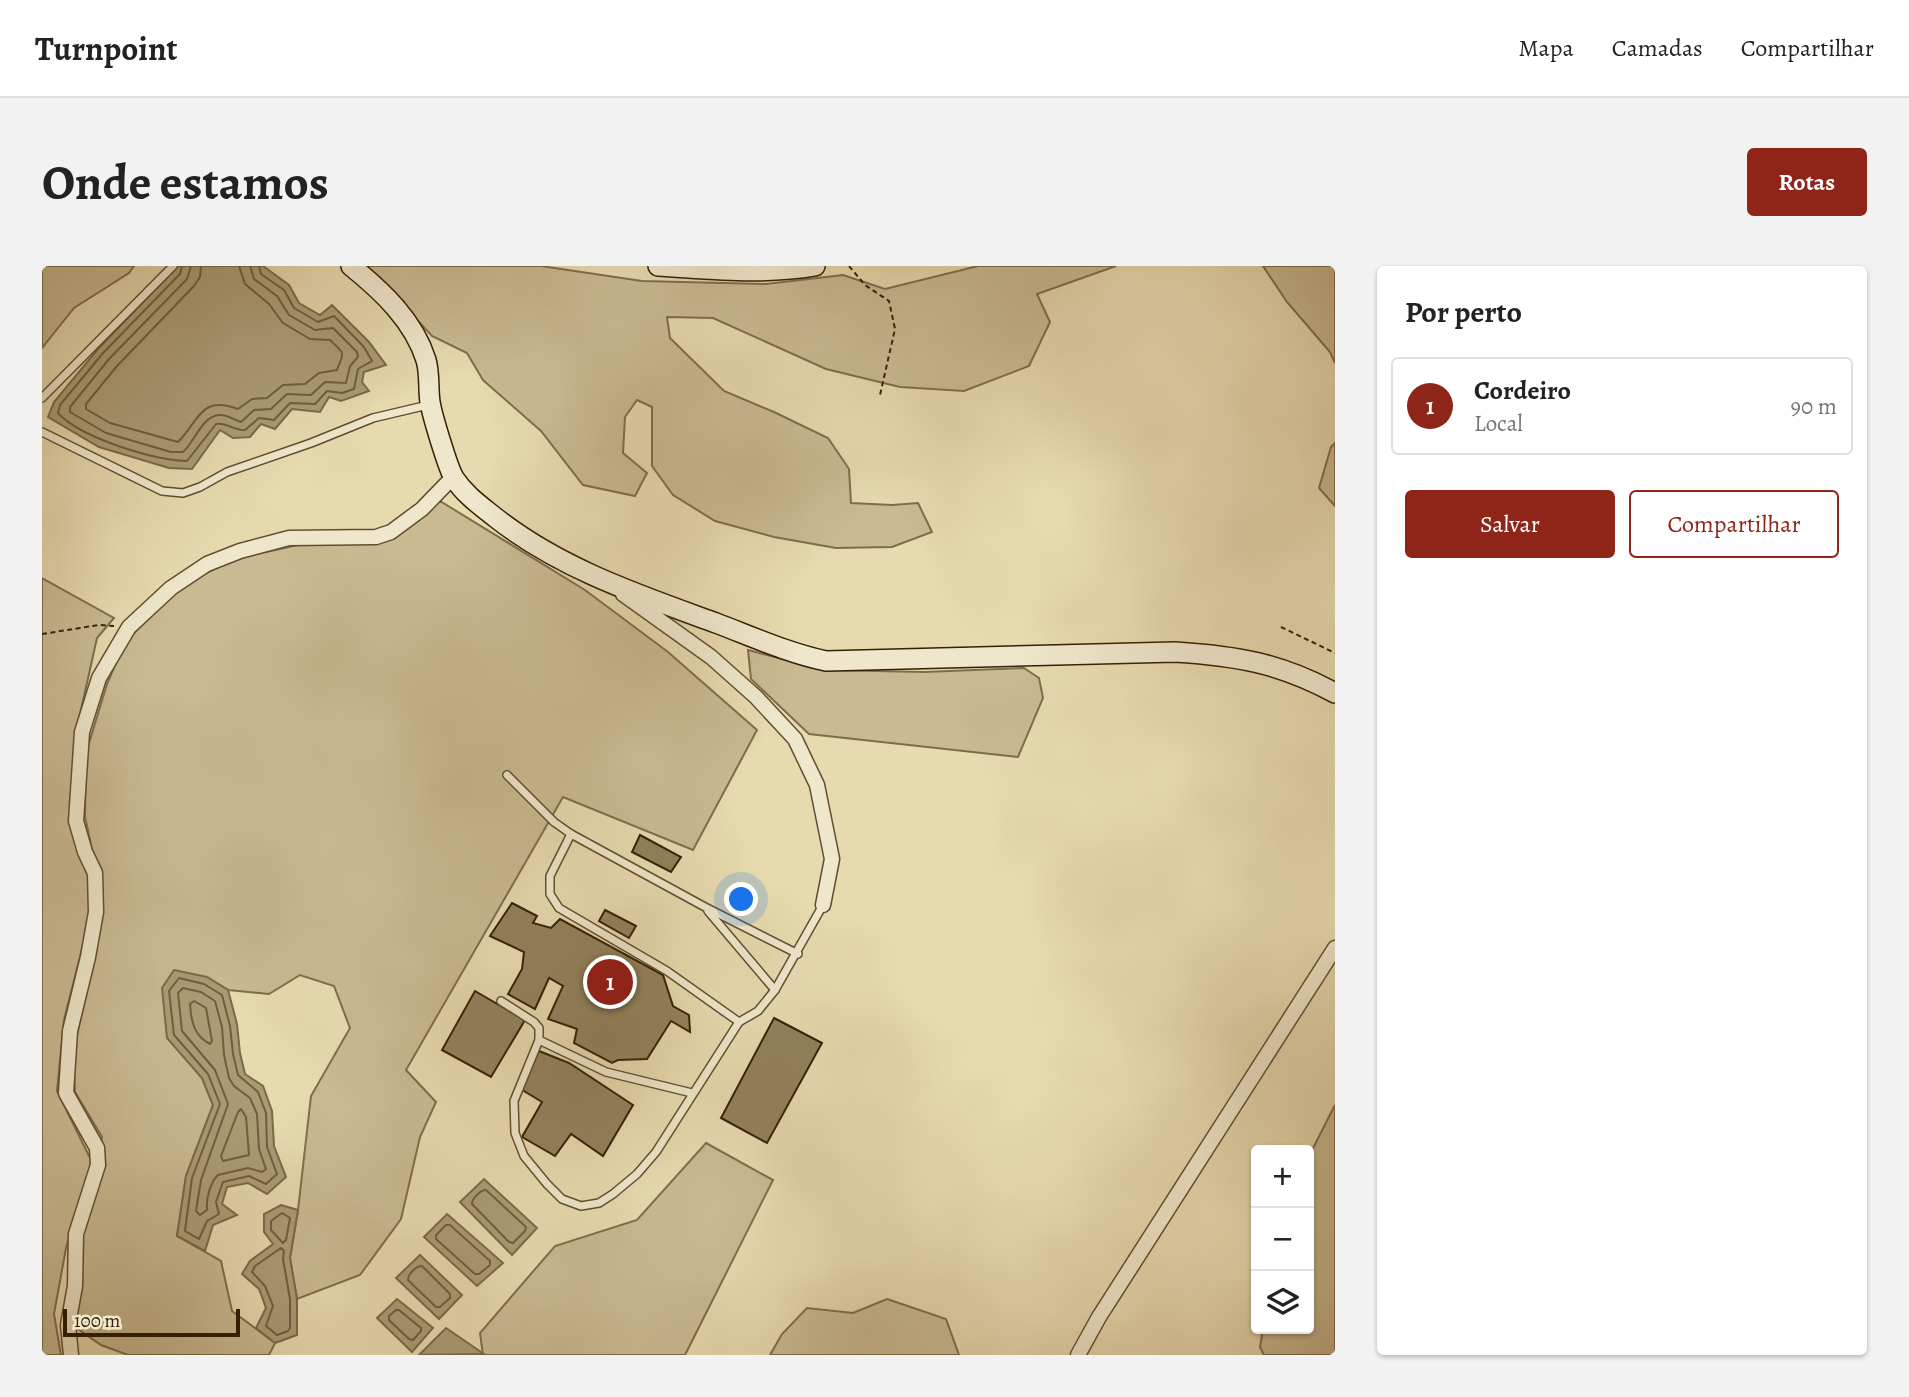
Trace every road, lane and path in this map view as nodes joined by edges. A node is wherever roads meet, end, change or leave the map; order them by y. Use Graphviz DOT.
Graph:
graph roads {
  1 [pos="173,266"];
  2 [pos="351,266"];
  3 [pos="658,266"];
  4 [pos="815,266"];
  5 [pos="849,266"];
  6 [pos="880,395"];
  7 [pos="42,398"];
  8 [pos="430,404"];
  9 [pos="42,432"];
  10 [pos="453,477"];
  11 [pos="608,583"];
  12 [pos="129,627"];
  13 [pos="1281,627"];
  14 [pos="42,634"];
  15 [pos="1335,653"];
  16 [pos="1335,693"];
  17 [pos="508,775"];
  18 [pos="571,834"];
  19 [pos="823,905"];
  20 [pos="705,907"];
  21 [pos="1335,948"];
  22 [pos="798,954"];
  23 [pos="775,990"];
  24 [pos="501,1001"];
  25 [pos="739,1022"];
  26 [pos="540,1040"];
  27 [pos="692,1093"];
  28 [pos="71,1355"];
  29 [pos="1078,1355"];
  1 -- 7 [label="lane"];
  2 -- 8 [label="street"];
  3 -- 4 [label="street"];
  5 -- 6 [label="path"];
  8 -- 9 [label="lane"];
  8 -- 10 [label="street"];
  10 -- 11 [label="street"];
  10 -- 12 [label="street"];
  11 -- 16 [label="street"];
  11 -- 19 [label="street"];
  12 -- 14 [label="path"];
  12 -- 28 [label="street"];
  13 -- 15 [label="path"];
  17 -- 18 [label="lane"];
  18 -- 20 [label="lane"];
  18 -- 25 [label="lane"];
  19 -- 22 [label="lane"];
  20 -- 22 [label="lane"];
  20 -- 23 [label="lane"];
  21 -- 29 [label="street"];
  22 -- 23 [label="lane"];
  23 -- 25 [label="lane"];
  24 -- 26 [label="lane"];
  25 -- 27 [label="lane"];
  26 -- 27 [label="lane"];
  26 -- 27 [label="lane"];
}
